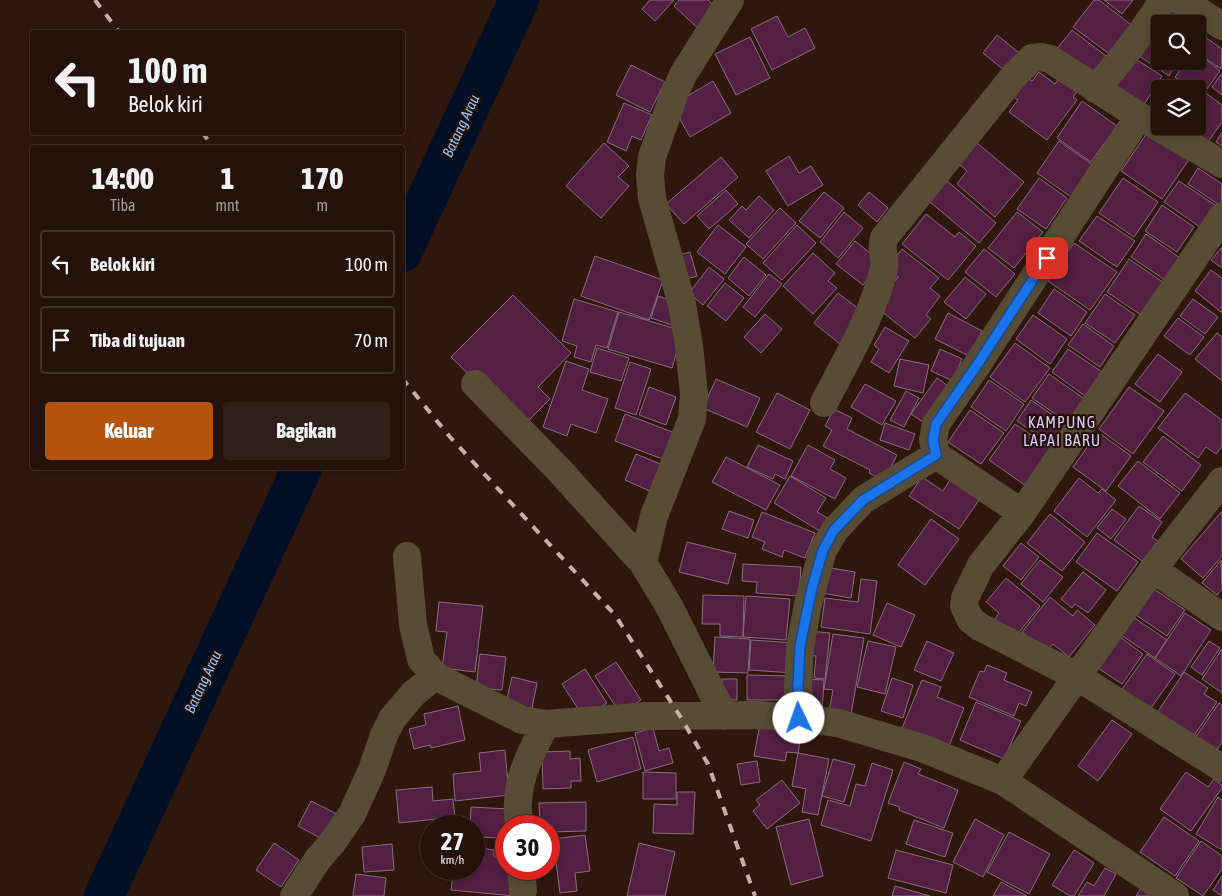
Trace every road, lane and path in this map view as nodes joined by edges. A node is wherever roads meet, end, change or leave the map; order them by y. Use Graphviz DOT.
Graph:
graph roads {
  1 [pos="730,0"];
  2 [pos="1163,0"];
  3 [pos="1181,0"];
  4 [pos="1222,26"];
  5 [pos="1095,89"];
  6 [pos="1139,116"];
  7 [pos="1222,164"];
  8 [pos="1222,217"];
  9 [pos="475,384"];
  10 [pos="824,403"];
  11 [pos="936,455"];
  12 [pos="1221,484"];
  13 [pos="1022,512"];
  14 [pos="407,556"];
  15 [pos="643,563"];
  16 [pos="1153,569"];
  17 [pos="1222,617"];
  18 [pos="435,676"];
  19 [pos="1078,677"];
  20 [pos="724,716"];
  21 [pos="799,718"];
  22 [pos="546,724"];
  23 [pos="1222,768"];
  24 [pos="1003,781"];
  25 [pos="519,815"];
  26 [pos="294,896"];
  27 [pos="1175,896"];
  1 -- 15 [label="street"];
  2 -- 5 [label="street"];
  3 -- 4 [label="street"];
  5 -- 6 [label="street"];
  5 -- 10 [label="street"];
  6 -- 7 [label="street"];
  6 -- 11 [label="street"];
  8 -- 13 [label="street"];
  9 -- 15 [label="street"];
  11 -- 13 [label="street"];
  11 -- 21 [label="street"];
  12 -- 16 [label="street"];
  13 -- 19 [label="street"];
  14 -- 18 [label="street"];
  15 -- 20 [label="street"];
  16 -- 17 [label="street"];
  16 -- 19 [label="street"];
  18 -- 22 [label="street"];
  18 -- 26 [label="street"];
  19 -- 23 [label="street"];
  19 -- 24 [label="street"];
  20 -- 21 [label="street"];
  20 -- 22 [label="street"];
  21 -- 24 [label="street"];
  22 -- 25 [label="street"];
  24 -- 27 [label="street"];
}
